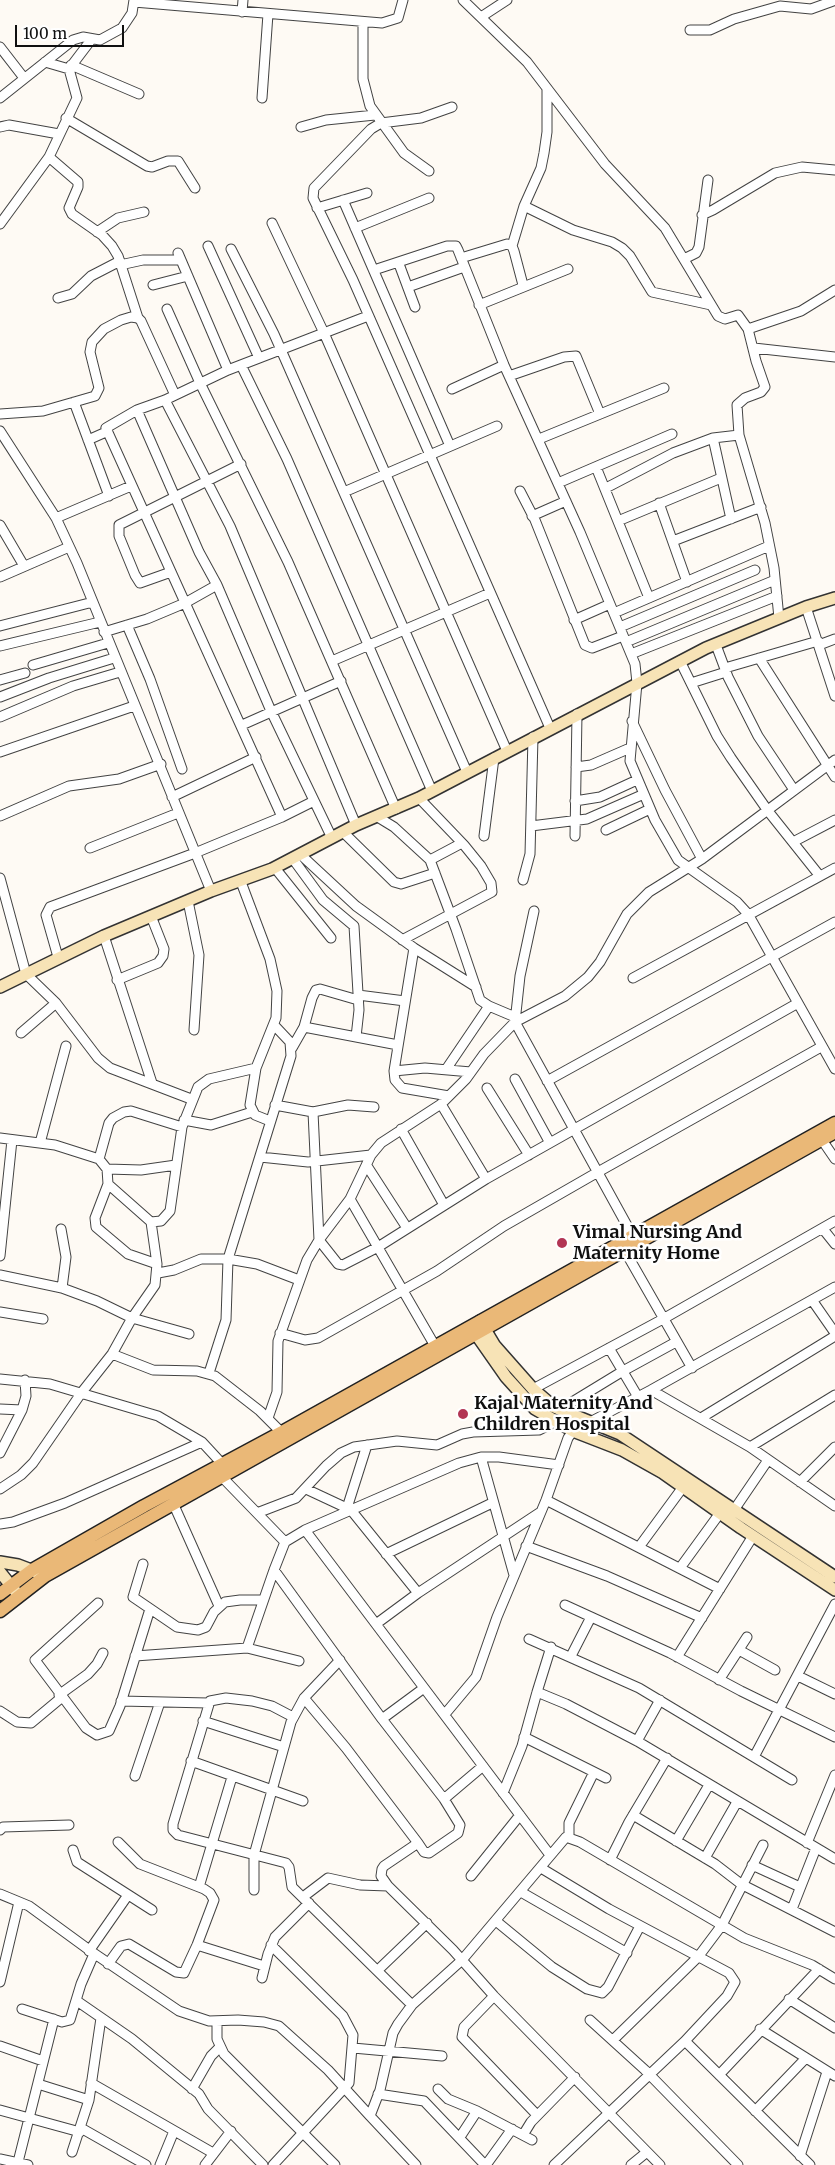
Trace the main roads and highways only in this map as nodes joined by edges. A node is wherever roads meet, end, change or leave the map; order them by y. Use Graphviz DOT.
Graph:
graph roads {
  1 [pos="835,1123"];
  2 [pos="835,1132"];
  3 [pos="635,1240"];
  4 [pos="478,1328"];
  5 [pos="285,1436"];
  6 [pos="224,1471"];
  7 [pos="0,1594"];
  8 [pos="0,1611"];
  1 -- 3 [label="main road"];
  2 -- 3 [label="main road"];
  3 -- 4 [label="main road"];
  3 -- 4 [label="main road"];
  4 -- 5 [label="main road"];
  4 -- 5 [label="main road"];
  5 -- 6 [label="main road"];
  6 -- 7 [label="main road"];
  6 -- 8 [label="main road"];
}
